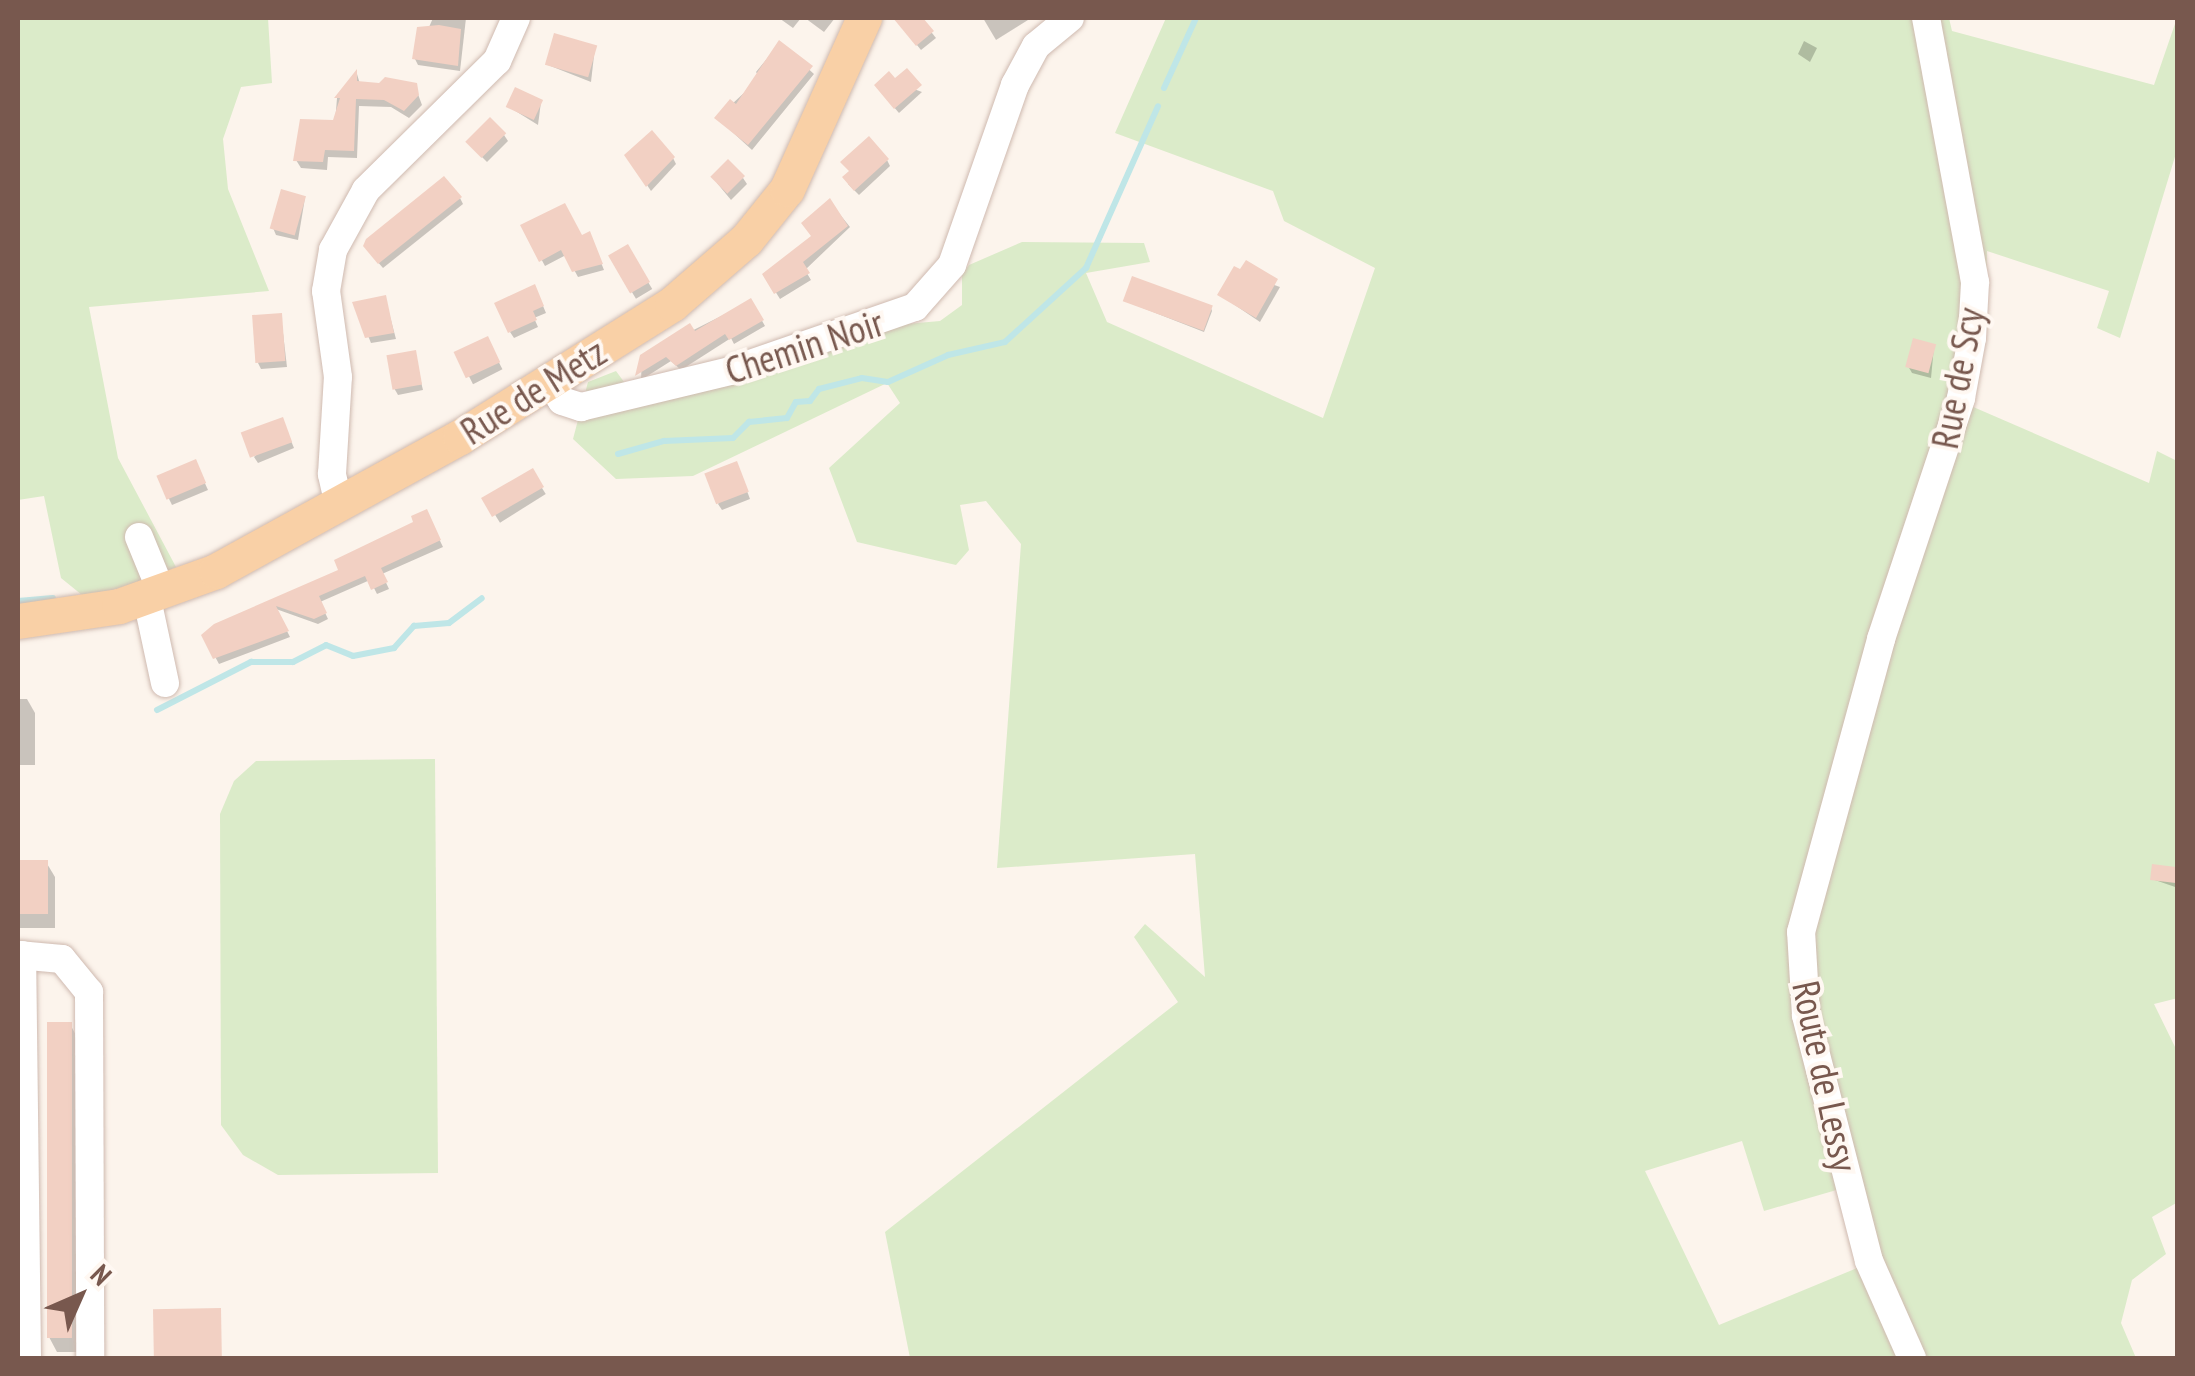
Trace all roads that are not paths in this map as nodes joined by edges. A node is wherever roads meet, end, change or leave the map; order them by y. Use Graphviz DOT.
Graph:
graph roads {
  1 [pos="516,18"];
  2 [pos="864,18"];
  3 [pos="1070,18"];
  4 [pos="1926,18"];
  5 [pos="550,382"];
  6 [pos="339,505"];
  7 [pos="139,537"];
  8 [pos="154,596"];
  9 [pos="1889,615"];
  10 [pos="18,621"];
  11 [pos="164,683"];
  12 [pos="20,955"];
  13 [pos="18,1356"];
  14 [pos="90,1358"];
  15 [pos="1912,1358"];
  1 -- 6 [label="street"];
  2 -- 5 [label="main road, Rue de Metz"];
  3 -- 5 [label="street, Chemin Noir"];
  4 -- 9 [label="street, Rue de Scy"];
  5 -- 6 [label="main road, Rue de Metz"];
  6 -- 8 [label="main road, Rue de Metz"];
  7 -- 8 [label="street"];
  8 -- 10 [label="main road, Rue de Metz"];
  8 -- 11 [label="street"];
  9 -- 15 [label="street, Route de Lessy"];
  12 -- 13 [label="street"];
  12 -- 14 [label="street"];
}
